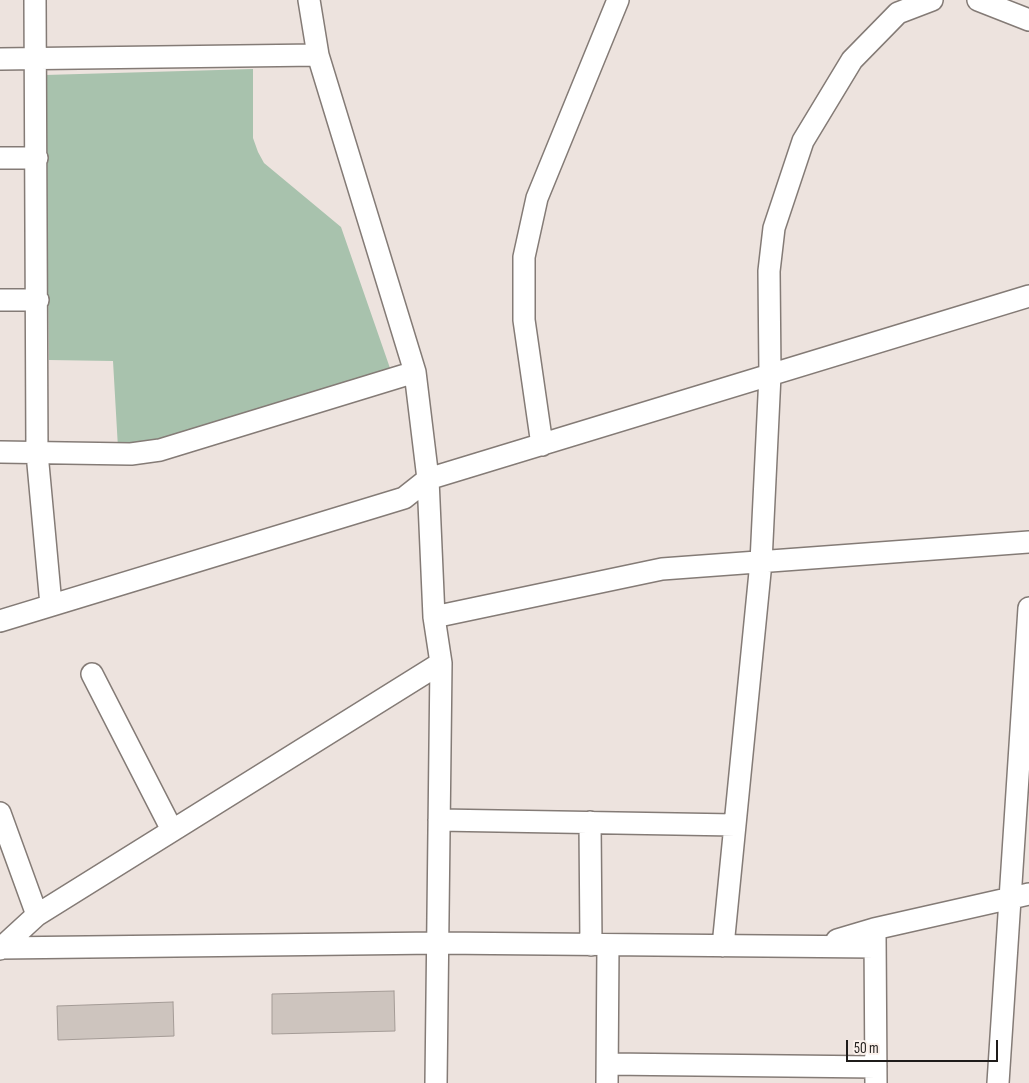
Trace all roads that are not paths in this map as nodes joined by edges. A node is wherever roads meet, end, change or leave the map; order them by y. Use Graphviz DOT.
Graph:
graph roads {
  1 [pos="35,0"];
  2 [pos="309,0"];
  3 [pos="618,0"];
  4 [pos="932,0"];
  5 [pos="978,0"];
  6 [pos="1029,20"];
  7 [pos="318,55"];
  8 [pos="0,59"];
  9 [pos="36,59"];
  10 [pos="0,158"];
  11 [pos="37,158"];
  12 [pos="1029,296"];
  13 [pos="0,300"];
  14 [pos="38,300"];
  15 [pos="414,372"];
  16 [pos="770,375"];
  17 [pos="542,445"];
  18 [pos="0,452"];
  19 [pos="37,453"];
  20 [pos="428,479"];
  21 [pos="1029,542"];
  22 [pos="761,562"];
  23 [pos="51,605"];
  24 [pos="1029,608"];
  25 [pos="434,617"];
  26 [pos="0,621"];
  27 [pos="441,663"];
  28 [pos="92,674"];
  29 [pos="0,814"];
  30 [pos="439,820"];
  31 [pos="590,822"];
  32 [pos="735,825"];
  33 [pos="172,830"];
  34 [pos="1019,896"];
  35 [pos="37,914"];
  36 [pos="875,938"];
  37 [pos="438,943"];
  38 [pos="599,945"];
  39 [pos="723,946"];
  40 [pos="0,949"];
  41 [pos="607,1074"];
  42 [pos="876,1075"];
  43 [pos="436,1083"];
  44 [pos="998,1083"];
  1 -- 9 [label="street"];
  2 -- 7 [label="street"];
  3 -- 17 [label="street"];
  4 -- 16 [label="street"];
  5 -- 6 [label="street"];
  7 -- 9 [label="street"];
  7 -- 15 [label="street"];
  8 -- 9 [label="street"];
  9 -- 11 [label="street"];
  10 -- 11 [label="street"];
  11 -- 14 [label="street"];
  12 -- 16 [label="street"];
  13 -- 14 [label="street"];
  14 -- 19 [label="street"];
  15 -- 19 [label="street"];
  15 -- 20 [label="street"];
  16 -- 17 [label="street"];
  16 -- 22 [label="street"];
  17 -- 20 [label="street"];
  18 -- 19 [label="street"];
  19 -- 23 [label="street"];
  20 -- 23 [label="street"];
  20 -- 25 [label="street"];
  21 -- 22 [label="street"];
  22 -- 25 [label="street"];
  22 -- 32 [label="street"];
  23 -- 26 [label="street"];
  24 -- 34 [label="street"];
  25 -- 27 [label="street"];
  27 -- 30 [label="street"];
  27 -- 33 [label="street"];
  28 -- 33 [label="street"];
  29 -- 35 [label="street"];
  30 -- 31 [label="street"];
  30 -- 37 [label="street"];
  31 -- 32 [label="street"];
  31 -- 38 [label="street"];
  32 -- 39 [label="street"];
  33 -- 35 [label="street"];
  34 -- 36 [label="street"];
  34 -- 44 [label="street"];
  35 -- 40 [label="street"];
  36 -- 39 [label="street"];
  36 -- 42 [label="street"];
  37 -- 38 [label="street"];
  37 -- 40 [label="street"];
  37 -- 43 [label="street"];
  38 -- 39 [label="street"];
  38 -- 41 [label="street"];
  41 -- 42 [label="street"];
}
